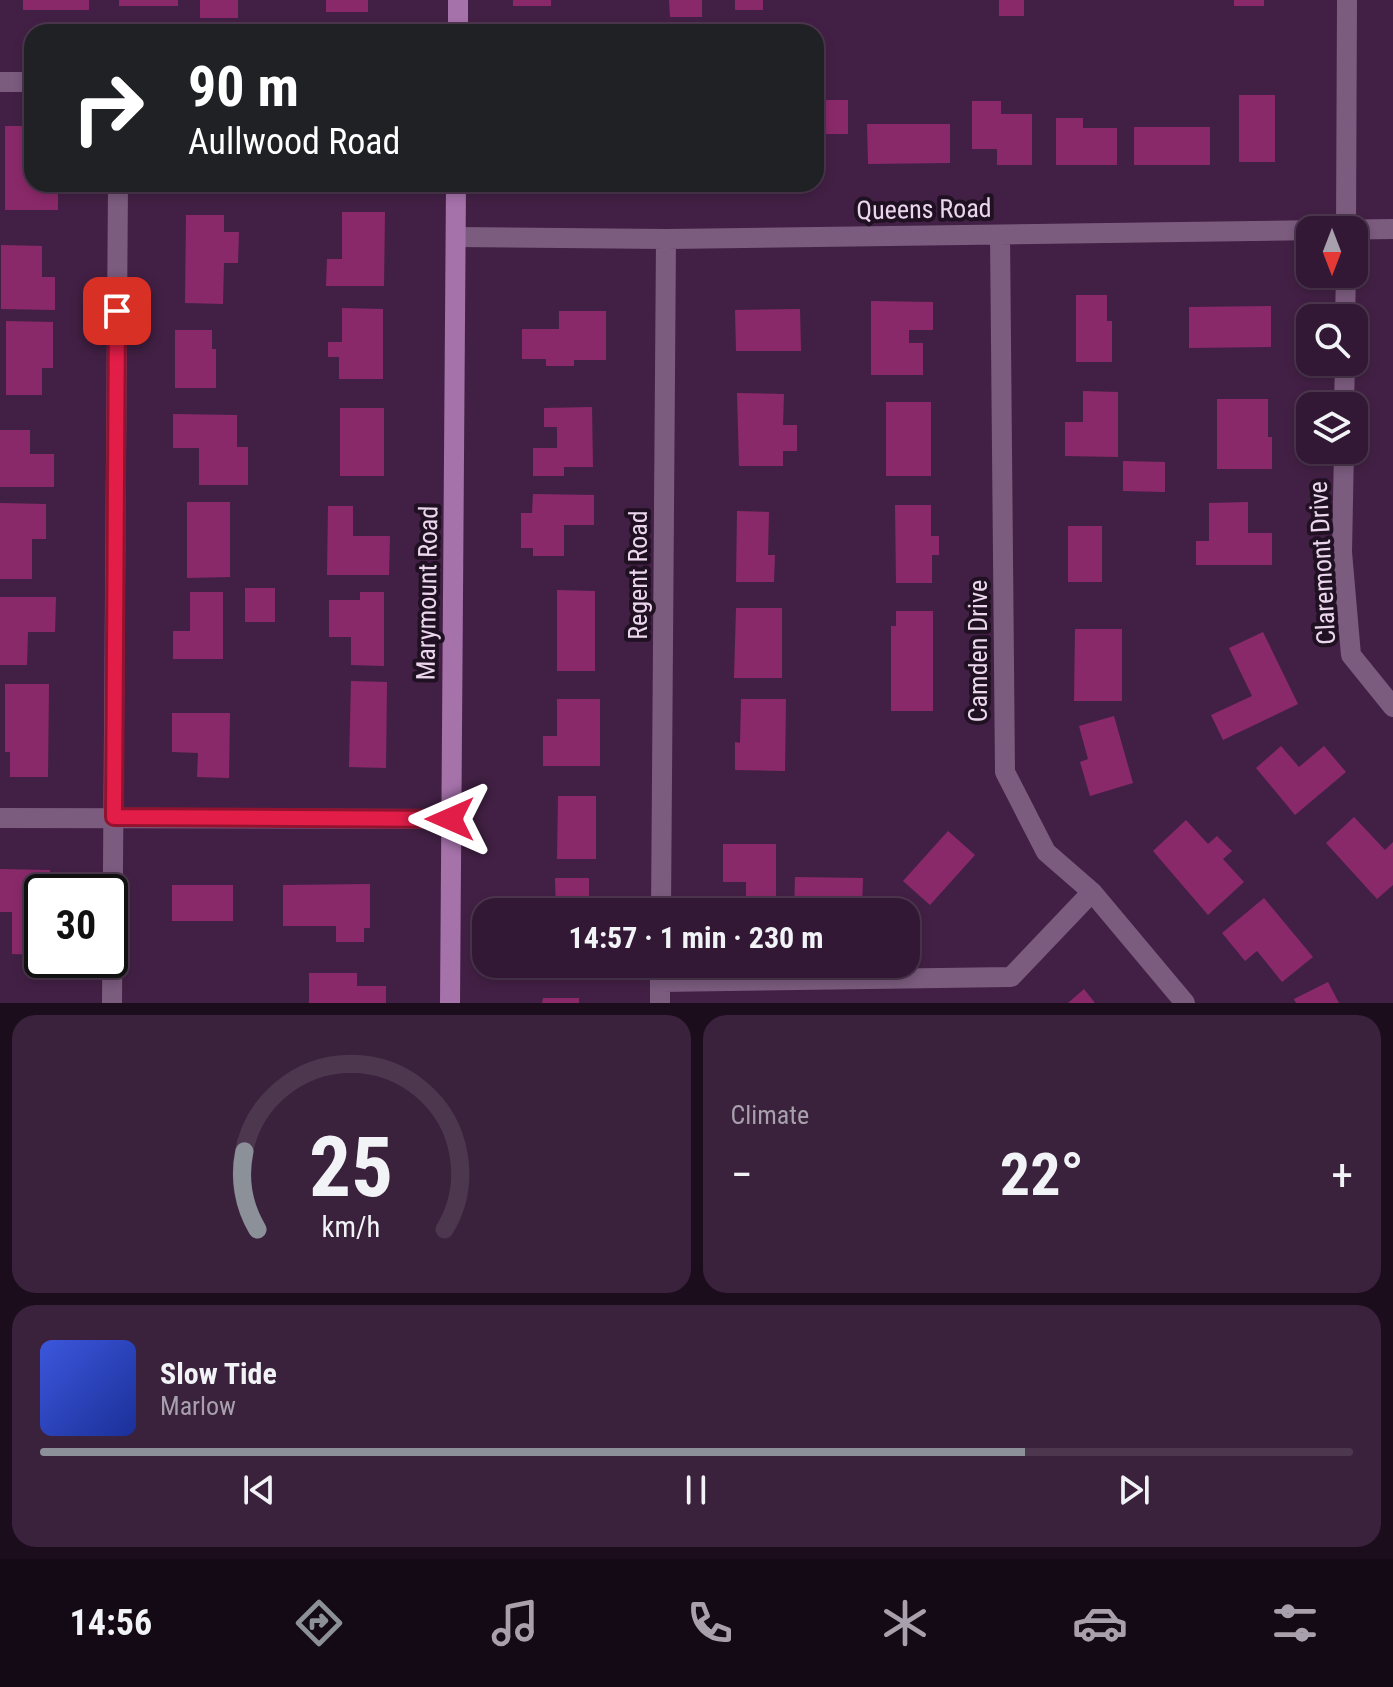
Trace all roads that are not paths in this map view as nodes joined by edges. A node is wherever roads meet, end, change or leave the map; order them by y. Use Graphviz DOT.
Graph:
graph roads {
  1 [pos="458,0"];
  2 [pos="1347,0"];
  3 [pos="458,24"];
  4 [pos="0,82"];
  5 [pos="24,82"];
  6 [pos="118,192"];
  7 [pos="456,192"];
  8 [pos="1346,216"];
  9 [pos="1368,229"];
  10 [pos="1393,229"];
  11 [pos="1296,230"];
  12 [pos="1000,235"];
  13 [pos="456,237"];
  14 [pos="666,239"];
  15 [pos="1344,464"];
  16 [pos="1393,707"];
  17 [pos="114,817"];
  18 [pos="0,818"];
  19 [pos="450,819"];
  20 [pos="1092,892"];
  21 [pos="661,898"];
  22 [pos="660,983"];
  23 [pos="112,1003"];
  24 [pos="450,1003"];
  25 [pos="1185,1003"];
  1 -- 3 [label="street"];
  2 -- 8 [label="street"];
  4 -- 5 [label="street"];
  6 -- 17 [label="street"];
  7 -- 13 [label="street, Marymount Road"];
  9 -- 10 [label="street, Queens Road"];
  11 -- 12 [label="street, Queens Road"];
  12 -- 14 [label="street, Queens Road"];
  12 -- 20 [label="street, Camden Drive"];
  13 -- 14 [label="street, Queens Road"];
  13 -- 19 [label="street, Marymount Road"];
  14 -- 21 [label="street, Regent Road"];
  15 -- 16 [label="street, Claremont Drive"];
  17 -- 18 [label="street"];
  17 -- 19 [label="street"];
  17 -- 23 [label="street"];
  19 -- 24 [label="street, Marymount Road"];
  20 -- 22 [label="street"];
  20 -- 25 [label="street, Camden Drive"];
}
